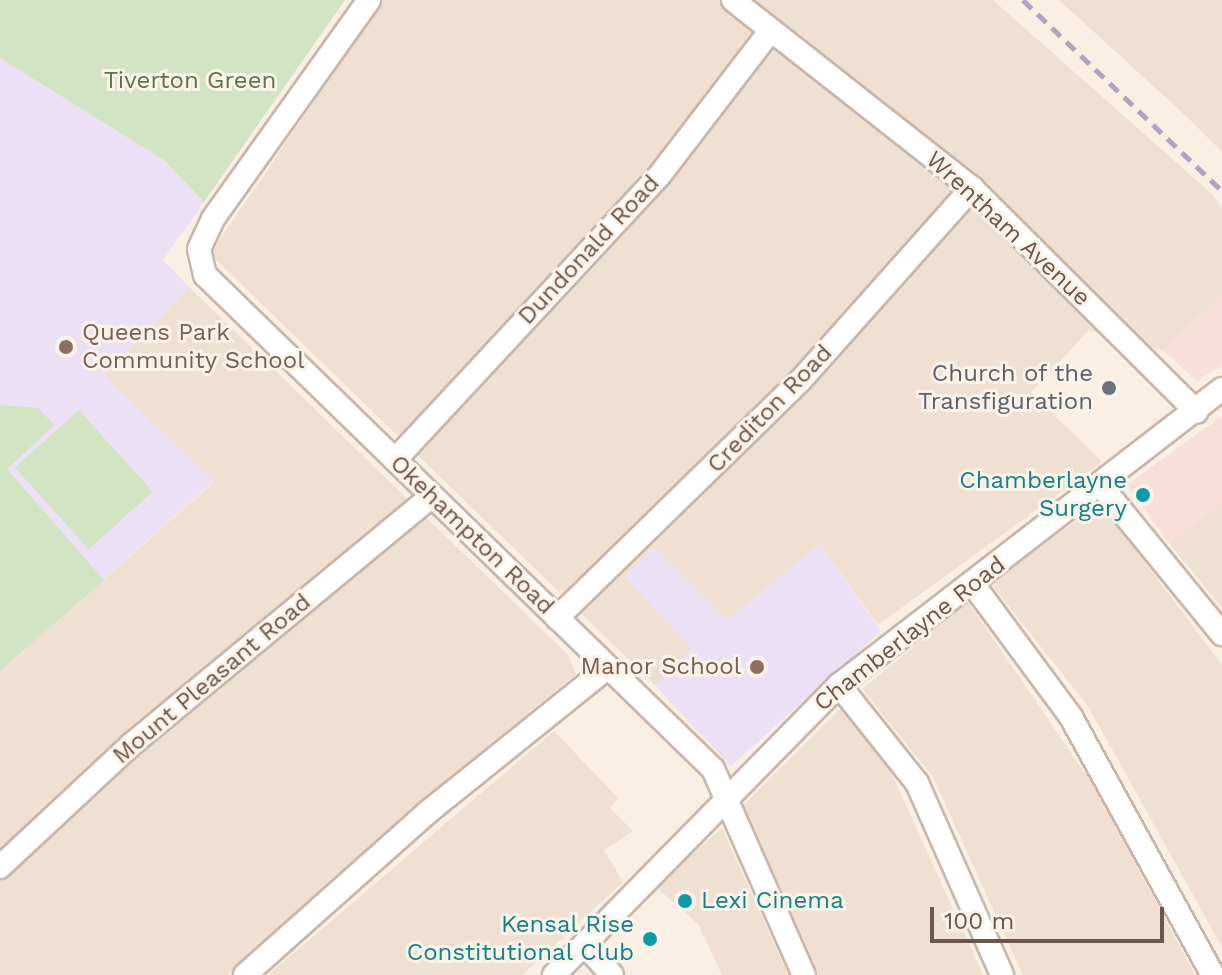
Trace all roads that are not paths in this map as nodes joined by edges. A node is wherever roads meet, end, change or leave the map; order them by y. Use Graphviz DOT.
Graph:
graph roads {
  1 [pos="369,0"];
  2 [pos="733,0"];
  3 [pos="771,30"];
  4 [pos="972,188"];
  5 [pos="1222,389"];
  6 [pos="1197,412"];
  7 [pos="395,460"];
  8 [pos="1102,487"];
  9 [pos="431,497"];
  10 [pos="972,583"];
  11 [pos="557,618"];
  12 [pos="1222,634"];
  13 [pos="607,668"];
  14 [pos="839,685"];
  15 [pos="728,802"];
  16 [pos="0,867"];
  17 [pos="585,945"];
  18 [pos="245,975"];
  19 [pos="554,975"];
  20 [pos="612,975"];
  21 [pos="804,975"];
  22 [pos="1002,975"];
  23 [pos="1213,975"];
  1 -- 7 [label="street, Okehampton Road"];
  2 -- 3 [label="street, Wrentham Avenue"];
  3 -- 4 [label="street, Wrentham Avenue"];
  3 -- 7 [label="street, Dundonald Road"];
  4 -- 6 [label="street, Wrentham Avenue"];
  4 -- 11 [label="street, Crediton Road"];
  5 -- 6 [label="street, Chamberlayne Road"];
  6 -- 8 [label="street, Chamberlayne Road"];
  7 -- 9 [label="street, Okehampton Road"];
  8 -- 10 [label="street, Chamberlayne Road"];
  8 -- 12 [label="street"];
  9 -- 11 [label="street, Okehampton Road"];
  9 -- 16 [label="street, Mount Pleasant Road"];
  10 -- 14 [label="street, Chamberlayne Road"];
  10 -- 23 [label="street"];
  11 -- 13 [label="street, Okehampton Road"];
  13 -- 15 [label="street, Okehampton Road"];
  13 -- 18 [label="street"];
  14 -- 15 [label="street, Chamberlayne Road"];
  14 -- 22 [label="street"];
  15 -- 17 [label="street, Chamberlayne Road"];
  15 -- 21 [label="street, Okehampton Road"];
  17 -- 19 [label="street, Chamberlayne Road"];
  17 -- 20 [label="street"];
}
